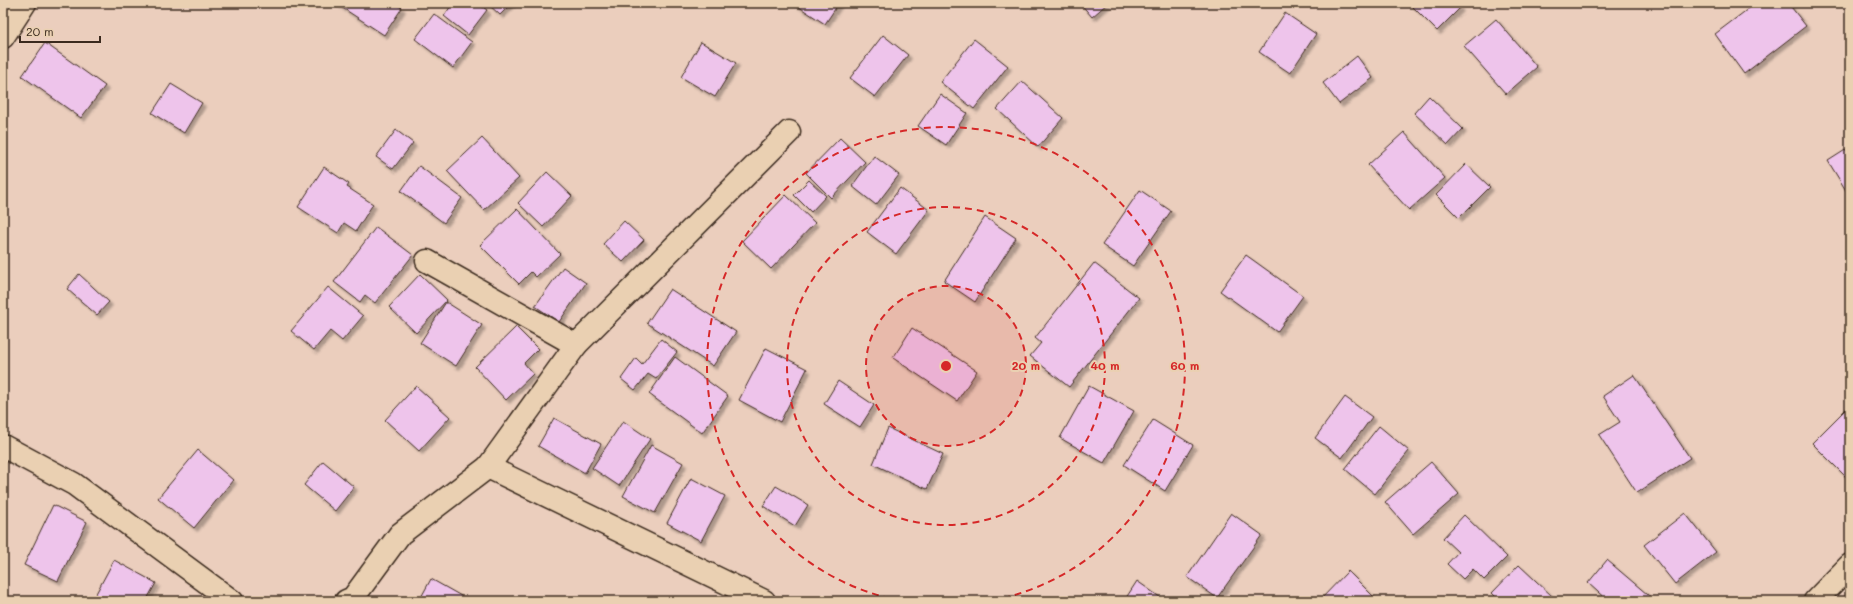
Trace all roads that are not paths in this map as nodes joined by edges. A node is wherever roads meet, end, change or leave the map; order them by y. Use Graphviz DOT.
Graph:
graph roads {
  1 [pos="25,3"];
  2 [pos="3,37"];
  3 [pos="789,132"];
  4 [pos="427,261"];
  5 [pos="576,345"];
  6 [pos="3,446"];
  7 [pos="488,467"];
  8 [pos="1850,565"];
  9 [pos="232,601"];
  10 [pos="346,601"];
  11 [pos="764,601"];
  12 [pos="1815,601"];
  1 -- 2 [label="street"];
  3 -- 5 [label="street"];
  4 -- 5 [label="street"];
  5 -- 7 [label="street"];
  6 -- 9 [label="street"];
  7 -- 10 [label="street"];
  7 -- 11 [label="street"];
  8 -- 12 [label="street"];
}
